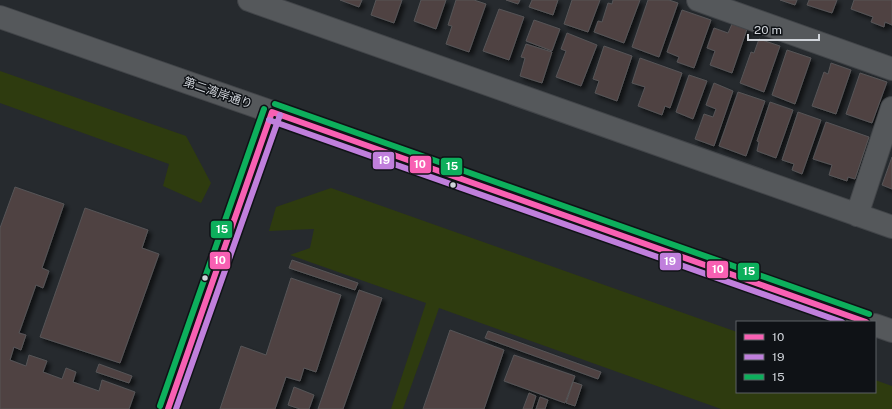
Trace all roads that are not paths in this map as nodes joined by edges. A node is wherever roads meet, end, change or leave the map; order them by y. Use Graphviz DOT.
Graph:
graph roads {
  1 [pos="249,0"];
  2 [pos="698,0"];
  3 [pos="272,4"];
  4 [pos="0,17"];
  5 [pos="892,69"];
  6 [pos="892,108"];
  7 [pos="272,112"];
  8 [pos="857,215"];
  9 [pos="892,227"];
  10 [pos="863,321"];
  11 [pos="876,325"];
  12 [pos="892,331"];
  13 [pos="168,409"];
  1 -- 3 [label="street"];
  2 -- 5 [label="street"];
  3 -- 8 [label="street"];
  4 -- 7 [label="street, 第二湾岸通り"];
  6 -- 8 [label="street"];
  7 -- 10 [label="street, 第二湾岸通り"];
  7 -- 13 [label="street"];
  8 -- 9 [label="street"];
  11 -- 12 [label="street"];
}
